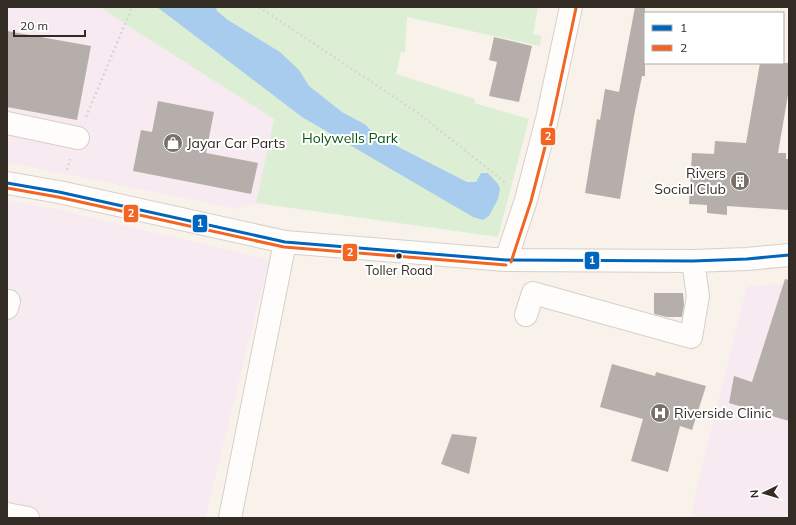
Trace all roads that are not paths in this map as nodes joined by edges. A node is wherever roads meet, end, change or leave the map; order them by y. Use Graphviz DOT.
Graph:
graph roads {
  1 [pos="571,7"];
  2 [pos="7,123"];
  3 [pos="78,138"];
  4 [pos="7,183"];
  5 [pos="285,242"];
  6 [pos="789,256"];
  7 [pos="506,260"];
  8 [pos="693,261"];
  9 [pos="526,315"];
  10 [pos="7,514"];
  11 [pos="28,518"];
  12 [pos="230,518"];
  1 -- 7 [label="street"];
  2 -- 3 [label="street"];
  4 -- 5 [label="street"];
  5 -- 7 [label="street"];
  5 -- 12 [label="street"];
  6 -- 8 [label="street"];
  7 -- 8 [label="street"];
  8 -- 9 [label="street"];
  10 -- 11 [label="street"];
}
